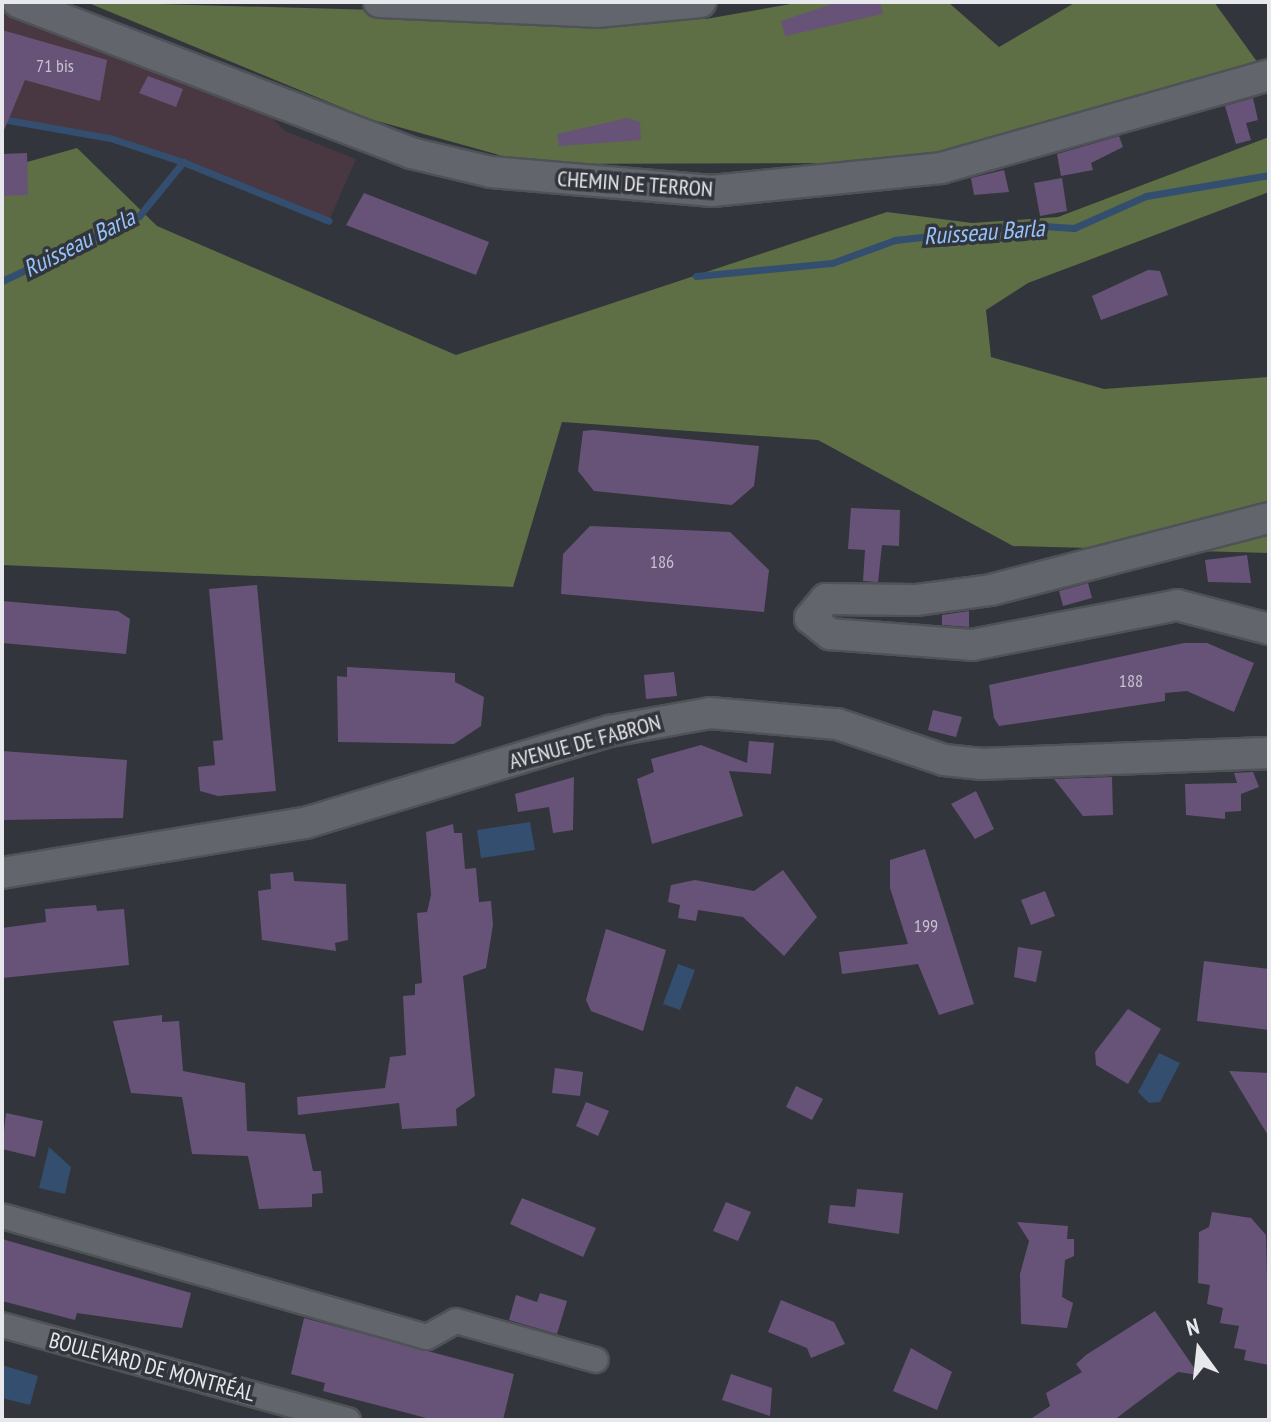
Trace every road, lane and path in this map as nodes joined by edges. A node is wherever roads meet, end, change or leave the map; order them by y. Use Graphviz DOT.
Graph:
graph roads {
  1 [pos="18,2"];
  2 [pos="379,2"];
  3 [pos="701,2"];
  4 [pos="1269,75"];
  5 [pos="1269,518"];
  6 [pos="1269,629"];
  7 [pos="1269,753"];
  8 [pos="2,873"];
  9 [pos="2,1216"];
  10 [pos="2,1325"];
  11 [pos="596,1360"];
  12 [pos="348,1420"];
  1 -- 4 [label="street, CHEMIN DE TERRON"];
  2 -- 3 [label="street"];
  5 -- 6 [label="street"];
  7 -- 8 [label="street, AVENUE DE FABRON"];
  9 -- 11 [label="street"];
  10 -- 12 [label="street, BOULEVARD DE MONTRÉAL"];
}
